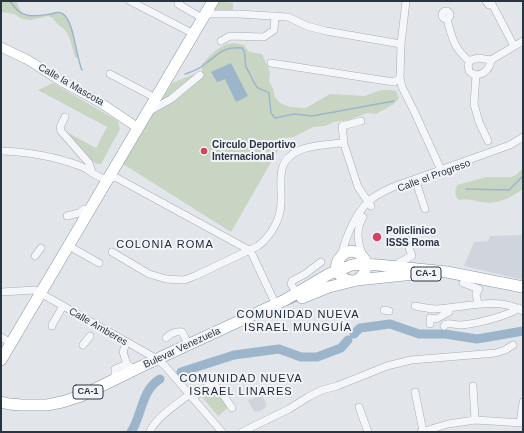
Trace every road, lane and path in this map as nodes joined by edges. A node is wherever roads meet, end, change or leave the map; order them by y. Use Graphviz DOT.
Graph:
graph roads {
  1 [pos="130,1"];
  2 [pos="180,1"];
  3 [pos="206,1"];
  4 [pos="213,1"];
  5 [pos="406,1"];
  6 [pos="491,2"];
  7 [pos="201,15"];
  8 [pos="275,16"];
  9 [pos="447,19"];
  10 [pos="188,31"];
  11 [pos="221,41"];
  12 [pos="523,41"];
  13 [pos="401,44"];
  14 [pos="514,46"];
  15 [pos="1,47"];
  16 [pos="491,60"];
  17 [pos="469,61"];
  18 [pos="271,64"];
  19 [pos="110,74"];
  20 [pos="200,75"];
  21 [pos="476,75"];
  22 [pos="400,78"];
  23 [pos="150,95"];
  24 [pos="148,112"];
  25 [pos="65,117"];
  26 [pos="361,121"];
  27 [pos="136,126"];
  28 [pos="523,137"];
  29 [pos="488,141"];
  30 [pos="523,141"];
  31 [pos="344,144"];
  32 [pos="1,151"];
  33 [pos="441,171"];
  34 [pos="92,172"];
  35 [pos="106,177"];
  36 [pos="416,182"];
  37 [pos="370,204"];
  38 [pos="84,208"];
  39 [pos="425,209"];
  40 [pos="67,216"];
  41 [pos="405,237"];
  42 [pos="69,246"];
  43 [pos="41,248"];
  44 [pos="248,250"];
  45 [pos="112,252"];
  46 [pos="35,256"];
  47 [pos="341,256"];
  48 [pos="364,260"];
  49 [pos="321,262"];
  50 [pos="99,263"];
  51 [pos="395,267"];
  52 [pos="337,270"];
  53 [pos="305,274"];
  54 [pos="354,280"];
  55 [pos="463,283"];
  56 [pos="310,286"];
  57 [pos="523,287"];
  58 [pos="523,290"];
  59 [pos="1,292"];
  60 [pos="37,292"];
  61 [pos="298,294"];
  62 [pos="276,304"];
  63 [pos="478,304"];
  64 [pos="62,306"];
  65 [pos="415,306"];
  66 [pos="521,309"];
  67 [pos="449,310"];
  68 [pos="456,323"];
  69 [pos="430,324"];
  70 [pos="52,326"];
  71 [pos="444,326"];
  72 [pos="90,336"];
  73 [pos="166,338"];
  74 [pos="3,342"];
  75 [pos="126,343"];
  76 [pos="189,344"];
  77 [pos="83,345"];
  78 [pos="513,345"];
  79 [pos="1,360"];
  80 [pos="159,361"];
  81 [pos="130,367"];
  82 [pos="473,386"];
  83 [pos="414,392"];
  84 [pos="191,396"];
  85 [pos="1,401"];
  86 [pos="523,402"];
  87 [pos="359,407"];
  88 [pos="232,408"];
  89 [pos="1,409"];
  90 [pos="475,420"];
  91 [pos="521,423"];
  92 [pos="422,431"];
  93 [pos="150,432"];
  94 [pos="222,432"];
  95 [pos="242,432"];
  96 [pos="368,432"];
  1 -- 10 [label="street"];
  2 -- 7 [label="street"];
  3 -- 7 [label="highway"];
  4 -- 7 [label="highway"];
  5 -- 13 [label="street"];
  6 -- 14 [label="street"];
  7 -- 8 [label="street"];
  7 -- 10 [label="highway"];
  7 -- 24 [label="highway"];
  8 -- 11 [label="street"];
  8 -- 13 [label="street"];
  9 -- 17 [label="street"];
  10 -- 23 [label="highway"];
  12 -- 14 [label="street"];
  13 -- 22 [label="street"];
  14 -- 16 [label="street"];
  15 -- 27 [label="main road, Calle la Mascota"];
  16 -- 17 [label="street"];
  16 -- 21 [label="street"];
  17 -- 21 [label="street"];
  18 -- 22 [label="street"];
  19 -- 23 [label="street"];
  20 -- 24 [label="street"];
  21 -- 29 [label="street"];
  22 -- 33 [label="street"];
  23 -- 27 [label="highway"];
  24 -- 27 [label="highway"];
  25 -- 34 [label="street"];
  26 -- 31 [label="street"];
  27 -- 35 [label="highway"];
  28 -- 33 [label="street, Calle el Progreso"];
  30 -- 33 [label="street, Calle el Progreso"];
  31 -- 37 [label="street"];
  31 -- 44 [label="street"];
  32 -- 34 [label="street"];
  33 -- 36 [label="street, Calle el Progreso"];
  33 -- 37 [label="street, Calle el Progreso"];
  34 -- 35 [label="street"];
  35 -- 38 [label="highway"];
  35 -- 42 [label="highway"];
  35 -- 44 [label="street"];
  36 -- 37 [label="street, Calle el Progreso"];
  36 -- 39 [label="street"];
  37 -- 47 [label="street, Calle el Progreso"];
  37 -- 48 [label="street, Calle el Progreso"];
  38 -- 40 [label="street"];
  38 -- 60 [label="highway"];
  41 -- 51 [label="street"];
  42 -- 50 [label="street"];
  42 -- 60 [label="highway"];
  43 -- 46 [label="street"];
  44 -- 45 [label="street"];
  44 -- 62 [label="street"];
  47 -- 48 [label="highway, CA-1"];
  47 -- 52 [label="highway"];
  48 -- 51 [label="highway, Bulevar Venezuela / CA-1"];
  48 -- 52 [label="highway, Bulevar Venezuela / CA-1"];
  48 -- 54 [label="highway"];
  49 -- 53 [label="street"];
  51 -- 57 [label="highway, Bulevar Venezuela / CA-1"];
  52 -- 54 [label="highway"];
  52 -- 56 [label="highway, Bulevar Venezuela / CA-1"];
  53 -- 56 [label="street"];
  53 -- 61 [label="street"];
  54 -- 58 [label="highway, Bulevar Venezuela / CA-1"];
  54 -- 80 [label="highway, Bulevar Venezuela / CA-1"];
  55 -- 63 [label="street"];
  56 -- 61 [label="highway, Bulevar Venezuela / CA-1"];
  59 -- 60 [label="street"];
  60 -- 64 [label="street, Calle Amberes"];
  60 -- 74 [label="highway"];
  60 -- 79 [label="highway"];
  61 -- 62 [label="highway, Bulevar Venezuela / CA-1"];
  62 -- 76 [label="highway, Bulevar Venezuela / CA-1"];
  63 -- 66 [label="street"];
  63 -- 67 [label="street"];
  64 -- 70 [label="street"];
  64 -- 75 [label="street, Calle Amberes"];
  65 -- 67 [label="street"];
  66 -- 68 [label="street"];
  67 -- 68 [label="street"];
  67 -- 69 [label="street"];
  68 -- 71 [label="street"];
  72 -- 77 [label="street"];
  73 -- 76 [label="street"];
  75 -- 80 [label="street, Calle Amberes"];
  75 -- 81 [label="street"];
  76 -- 80 [label="highway, Bulevar Venezuela / CA-1"];
  78 -- 95 [label="street"];
  80 -- 81 [label="highway, Bulevar Venezuela / CA-1"];
  80 -- 84 [label="street, Calle Amberes"];
  80 -- 89 [label="highway, Bulevar Venezuela / CA-1"];
  81 -- 85 [label="highway, Bulevar Venezuela / CA-1"];
  82 -- 90 [label="street"];
  83 -- 92 [label="street"];
  84 -- 88 [label="street"];
  84 -- 93 [label="street"];
  84 -- 94 [label="street, Calle Amberes"];
  86 -- 91 [label="street"];
  87 -- 96 [label="street"];
  90 -- 91 [label="street"];
  90 -- 92 [label="street"];
}
